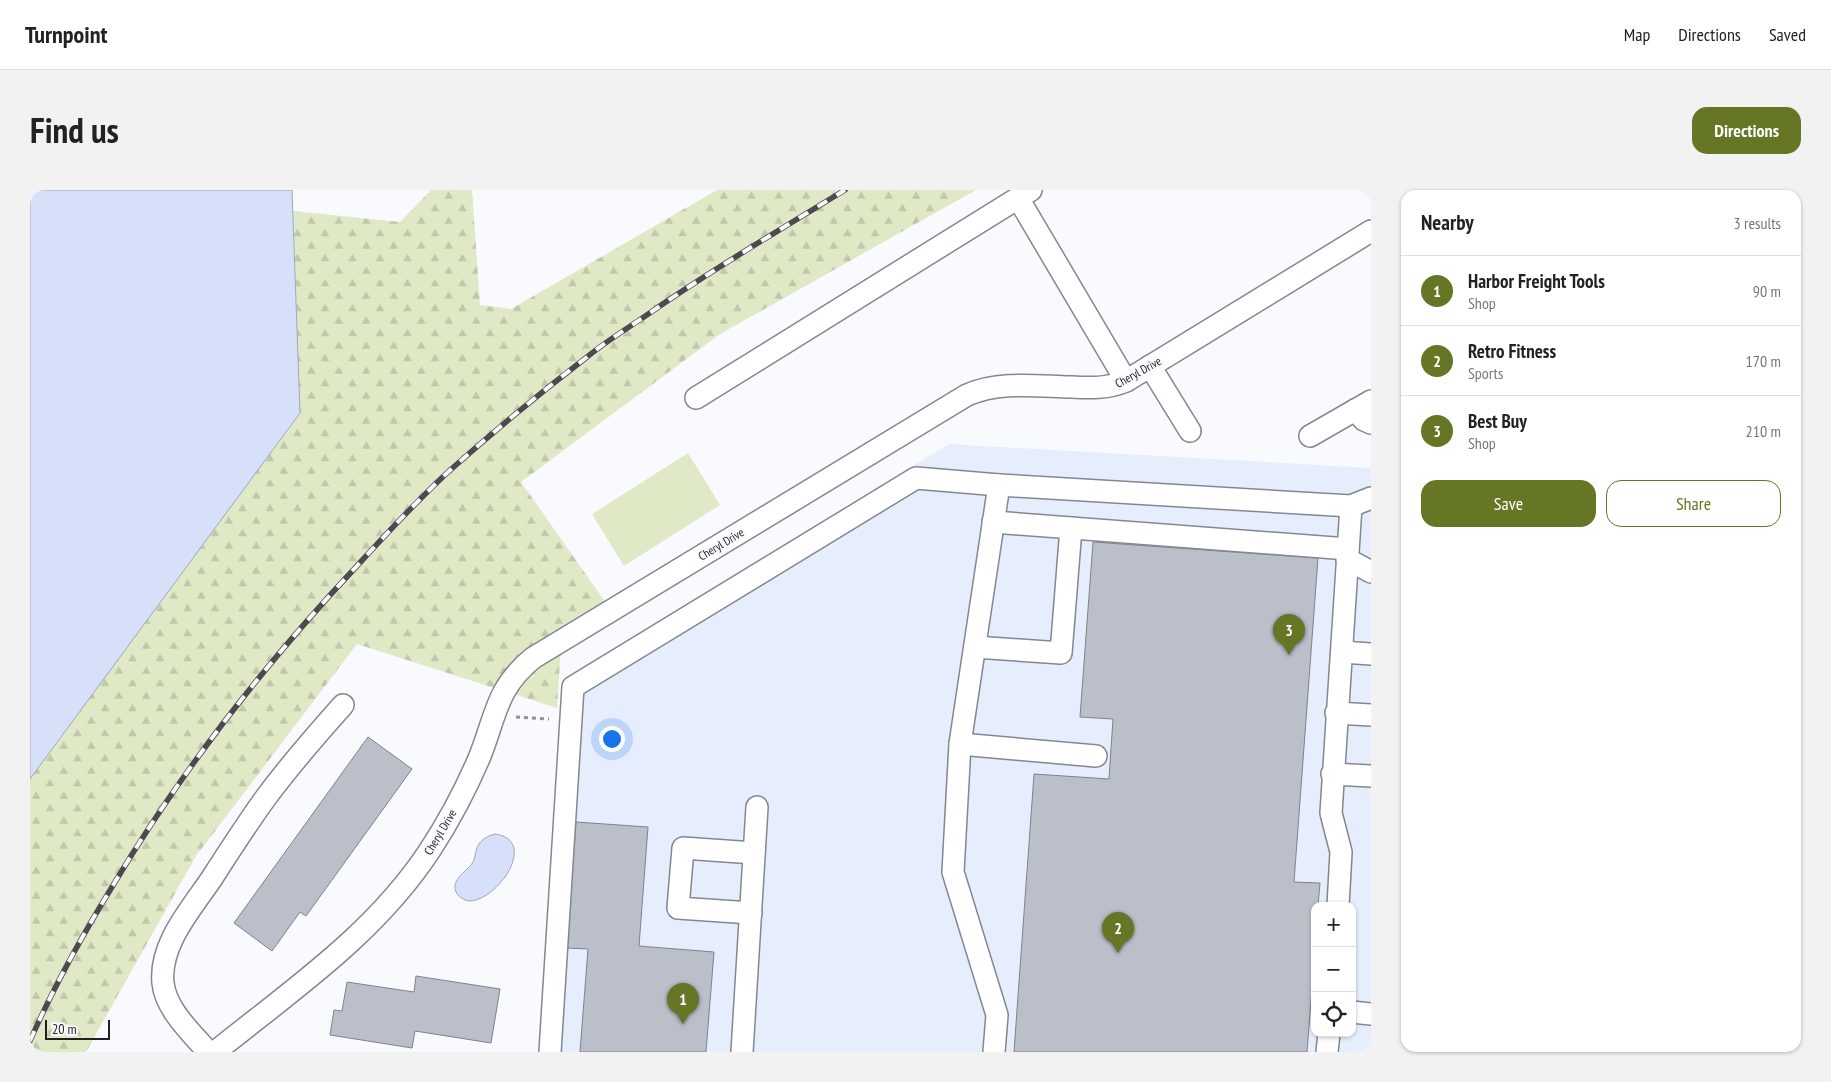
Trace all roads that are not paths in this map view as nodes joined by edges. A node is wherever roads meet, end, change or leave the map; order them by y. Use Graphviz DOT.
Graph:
graph roads {
  1 [pos="1025,194"];
  2 [pos="1371,231"];
  3 [pos="1150,366"];
  4 [pos="1126,381"];
  5 [pos="696,398"];
  6 [pos="1366,411"];
  7 [pos="1190,431"];
  8 [pos="1310,436"];
  9 [pos="999,485"];
  10 [pos="1371,498"];
  11 [pos="1351,506"];
  12 [pos="993,522"];
  13 [pos="1071,528"];
  14 [pos="1348,554"];
  15 [pos="1371,572"];
  16 [pos="975,646"];
  17 [pos="1342,652"];
  18 [pos="1371,654"];
  19 [pos="343,704"];
  20 [pos="1336,713"];
  21 [pos="1371,716"];
  22 [pos="960,744"];
  23 [pos="1096,756"];
  24 [pos="1332,774"];
  25 [pos="1371,776"];
  26 [pos="757,807"];
  27 [pos="754,853"];
  28 [pos="1338,902"];
  29 [pos="751,913"];
  30 [pos="1356,1012"];
  31 [pos="1371,1014"];
  32 [pos="1329,1037"];
  33 [pos="208,1052"];
  34 [pos="215,1052"];
  35 [pos="550,1052"];
  36 [pos="742,1052"];
  37 [pos="994,1052"];
  38 [pos="1327,1052"];
  1 -- 4 [label="street"];
  1 -- 5 [label="street"];
  2 -- 3 [label="street, Cheryl Drive"];
  3 -- 4 [label="street, Cheryl Drive"];
  3 -- 7 [label="street"];
  4 -- 34 [label="street, Cheryl Drive"];
  6 -- 8 [label="street"];
  9 -- 11 [label="street"];
  9 -- 12 [label="street"];
  9 -- 35 [label="street"];
  10 -- 11 [label="street"];
  11 -- 14 [label="street"];
  12 -- 13 [label="street"];
  12 -- 16 [label="street"];
  13 -- 14 [label="street"];
  13 -- 16 [label="street"];
  14 -- 15 [label="street"];
  14 -- 17 [label="street"];
  16 -- 22 [label="street"];
  17 -- 18 [label="street"];
  17 -- 20 [label="street"];
  19 -- 33 [label="street"];
  20 -- 21 [label="street"];
  20 -- 24 [label="street"];
  22 -- 23 [label="street"];
  22 -- 37 [label="street"];
  24 -- 25 [label="street"];
  24 -- 28 [label="street"];
  26 -- 27 [label="street"];
  27 -- 29 [label="street"];
  27 -- 29 [label="street"];
  29 -- 36 [label="street"];
  30 -- 31 [label="street"];
  32 -- 38 [label="street"];
}
